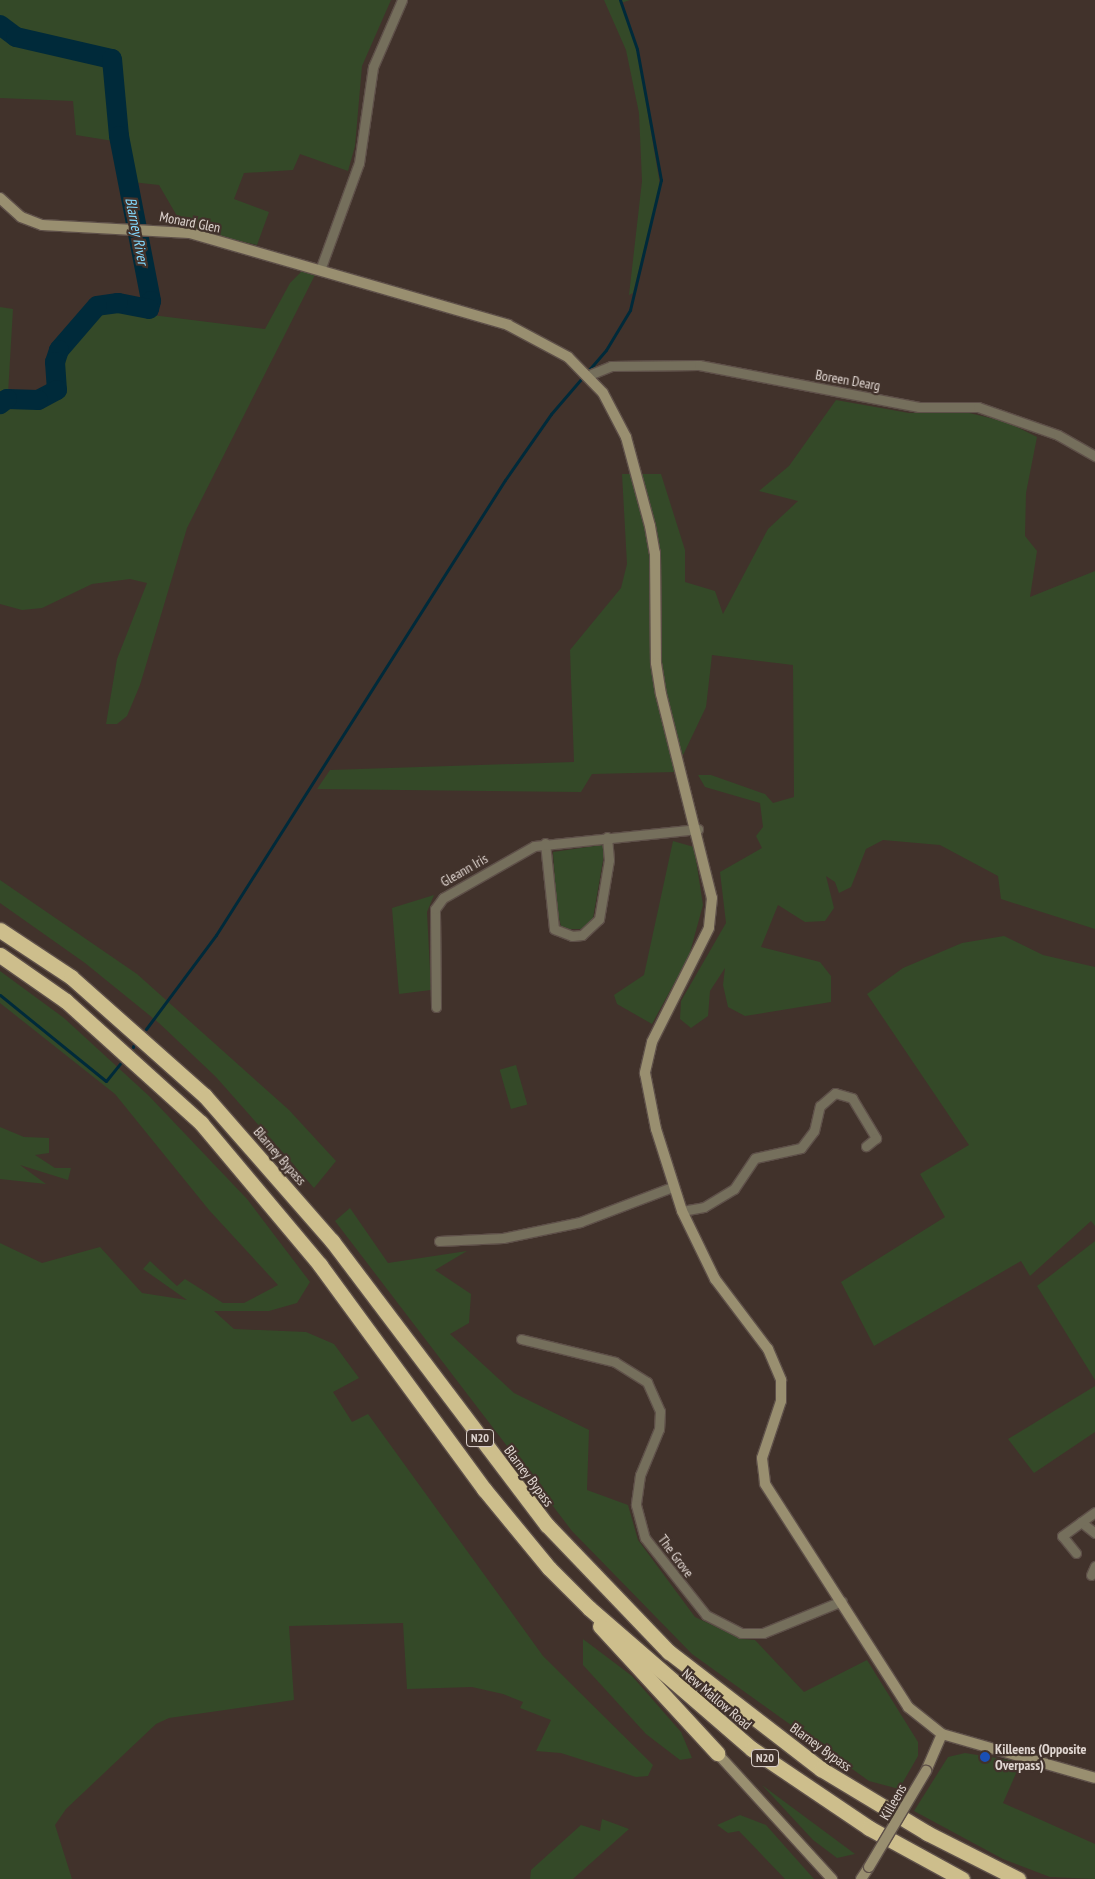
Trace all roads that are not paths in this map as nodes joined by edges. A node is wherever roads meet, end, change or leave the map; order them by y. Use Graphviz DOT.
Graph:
graph roads {
  1 [pos="402,0"];
  2 [pos="0,198"];
  3 [pos="320,270"];
  4 [pos="586,372"];
  5 [pos="1095,456"];
  6 [pos="698,829"];
  7 [pos="607,836"];
  8 [pos="545,843"];
  9 [pos="0,930"];
  10 [pos="0,956"];
  11 [pos="436,1007"];
  12 [pos="866,1146"];
  13 [pos="672,1187"];
  14 [pos="682,1211"];
  15 [pos="439,1241"];
  16 [pos="521,1339"];
  17 [pos="1095,1512"];
  18 [pos="1081,1522"];
  19 [pos="1095,1533"];
  20 [pos="1076,1553"];
  21 [pos="1095,1566"];
  22 [pos="1091,1575"];
  23 [pos="842,1601"];
  24 [pos="590,1608"];
  25 [pos="942,1734"];
  26 [pos="717,1753"];
  27 [pos="1095,1778"];
  28 [pos="832,1879"];
  29 [pos="861,1879"];
  30 [pos="962,1879"];
  31 [pos="1018,1879"];
  1 -- 3 [label="street"];
  2 -- 3 [label="street, Monard Glen"];
  3 -- 4 [label="street, Monard Glen"];
  4 -- 5 [label="street, Boreen Dearg"];
  4 -- 6 [label="street, Monard Glen"];
  6 -- 7 [label="street, Gleann Iris"];
  6 -- 13 [label="street, Monard Glen"];
  7 -- 8 [label="street, Gleann Iris"];
  7 -- 8 [label="street"];
  8 -- 11 [label="street, Gleann Iris"];
  9 -- 31 [label="highway, Blarney Bypass / N20"];
  10 -- 24 [label="highway, N20"];
  12 -- 14 [label="street"];
  13 -- 14 [label="street, Monard Glen"];
  13 -- 15 [label="street"];
  14 -- 23 [label="street, Monard Glen"];
  16 -- 23 [label="street, The Grove"];
  17 -- 18 [label="street"];
  18 -- 19 [label="street"];
  18 -- 20 [label="street"];
  21 -- 22 [label="street"];
  23 -- 25 [label="street, Monard Glen"];
  24 -- 26 [label="highway, N20"];
  24 -- 30 [label="highway, New Mallow Road / N20"];
  25 -- 27 [label="street"];
  25 -- 29 [label="street, Killeens, bridge"];
  26 -- 28 [label="street"];
}
